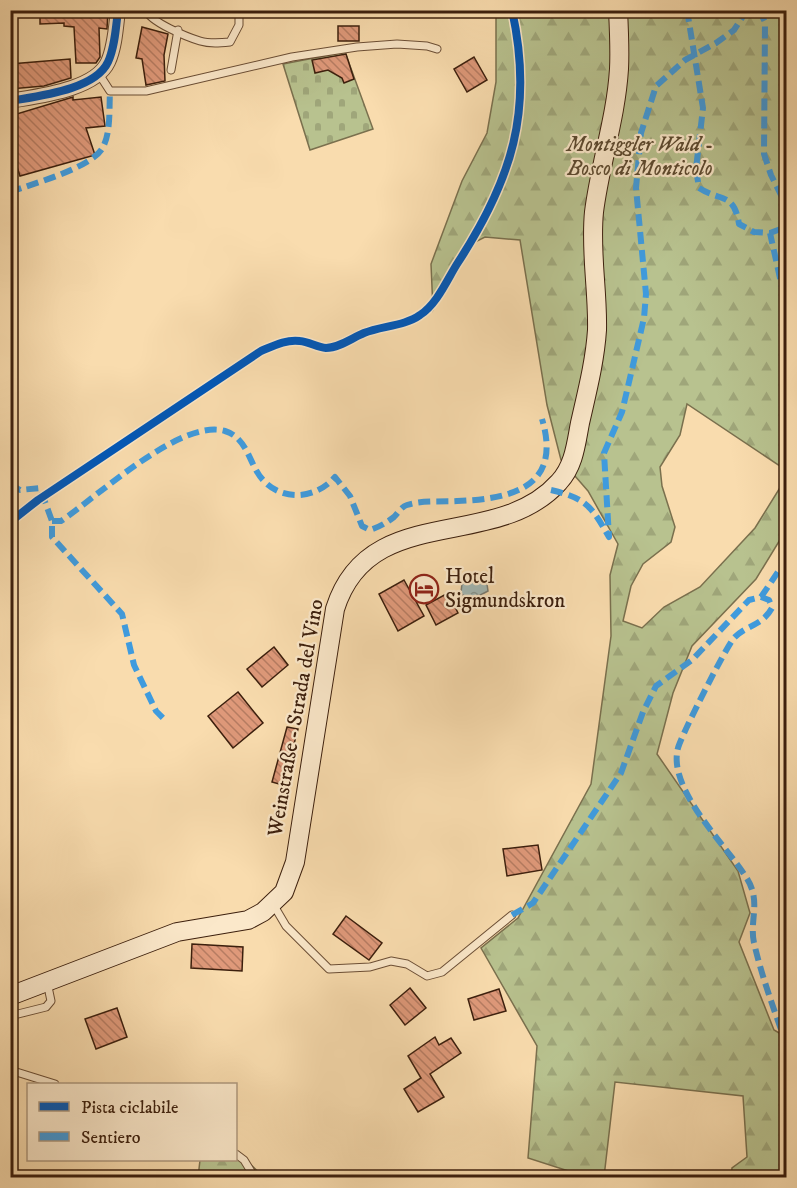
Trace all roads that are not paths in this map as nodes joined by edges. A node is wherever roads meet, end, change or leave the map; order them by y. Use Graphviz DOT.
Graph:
graph roads {
  1 [pos="118,10"];
  2 [pos="146,10"];
  3 [pos="238,10"];
  4 [pos="618,10"];
  5 [pos="178,30"];
  6 [pos="436,49"];
  7 [pos="171,70"];
  8 [pos="99,74"];
  9 [pos="10,101"];
  10 [pos="273,904"];
  11 [pos="512,915"];
  12 [pos="47,982"];
  13 [pos="10,996"];
  14 [pos="10,1016"];
  15 [pos="10,1070"];
  16 [pos="52,1083"];
  17 [pos="237,1155"];
  18 [pos="255,1178"];
  1 -- 8 [label="street"];
  2 -- 5 [label="lane"];
  3 -- 5 [label="lane"];
  4 -- 10 [label="main road, Weinstraße - Strada del Vino"];
  5 -- 7 [label="lane"];
  6 -- 8 [label="lane"];
  8 -- 9 [label="street"];
  10 -- 11 [label="lane"];
  10 -- 12 [label="main road, Weinstraße - Strada del Vino"];
  12 -- 13 [label="main road, Weinstraße - Strada del Vino"];
  12 -- 14 [label="lane"];
  15 -- 16 [label="lane"];
  17 -- 18 [label="lane"];
}
